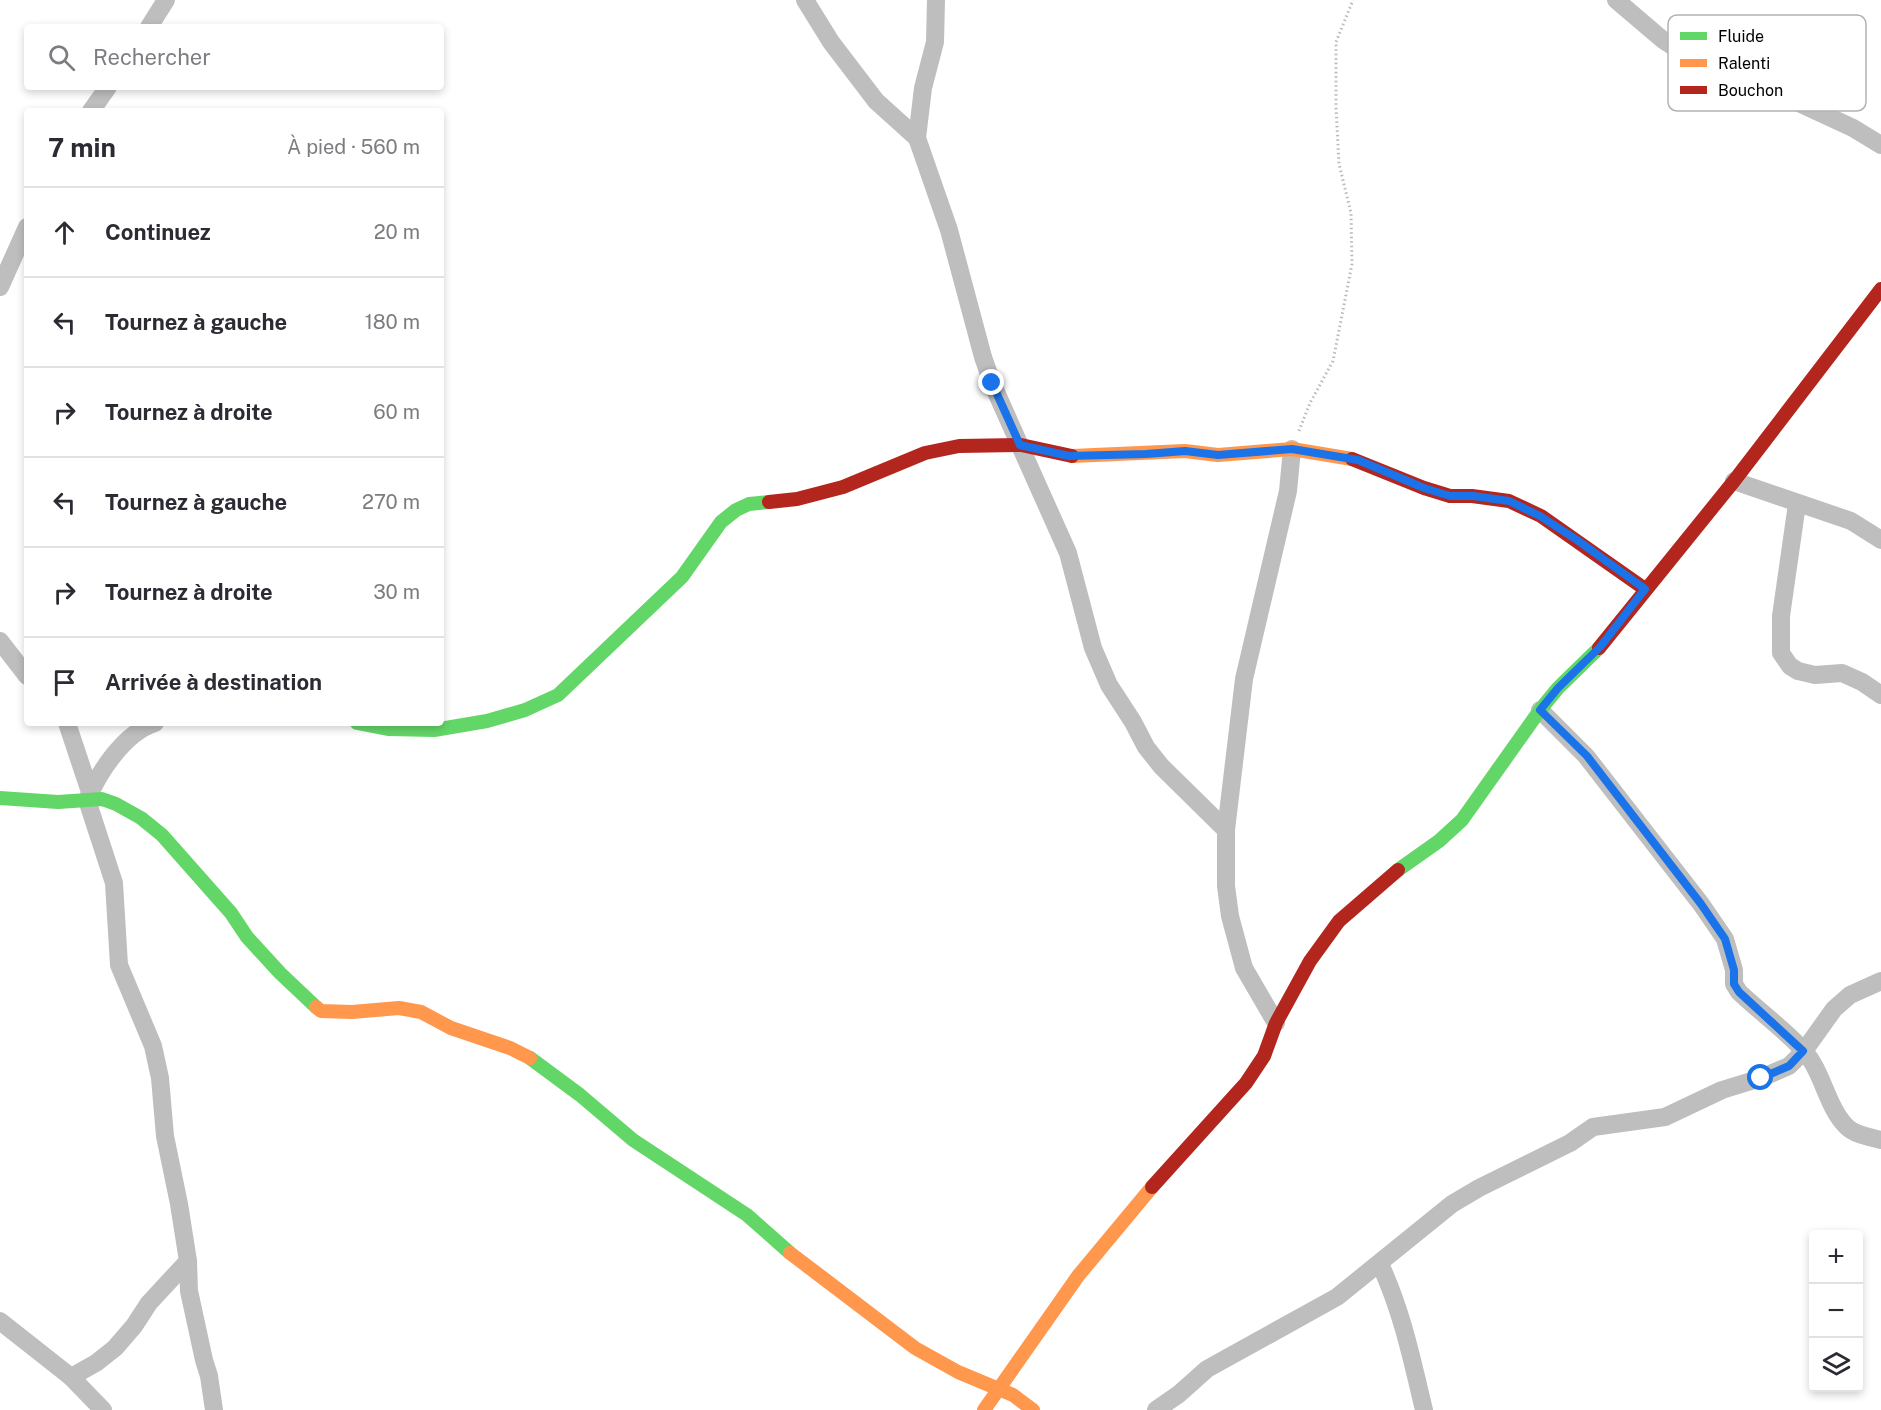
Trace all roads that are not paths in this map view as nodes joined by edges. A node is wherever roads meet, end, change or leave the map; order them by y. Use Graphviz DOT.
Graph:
graph roads {
  1 [pos="166,0"];
  2 [pos="805,0"];
  3 [pos="936,0"];
  4 [pos="1616,0"];
  5 [pos="151,24"];
  6 [pos="1668,43"];
  7 [pos="106,90"];
  8 [pos="92,108"];
  9 [pos="1816,111"];
  10 [pos="917,138"];
  11 [pos="1881,145"];
  12 [pos="24,234"];
  13 [pos="0,287"];
  14 [pos="1881,289"];
  15 [pos="1020,445"];
  16 [pos="1292,449"];
  17 [pos="1734,481"];
  18 [pos="1797,504"];
  19 [pos="1881,540"];
  20 [pos="1645,589"];
  21 [pos="0,641"];
  22 [pos="24,672"];
  23 [pos="1881,695"];
  24 [pos="1540,710"];
  25 [pos="68,726"];
  26 [pos="150,726"];
  27 [pos="372,726"];
  28 [pos="88,796"];
  29 [pos="0,798"];
  30 [pos="1226,830"];
  31 [pos="1881,981"];
  32 [pos="1276,1023"];
  33 [pos="1803,1051"];
  34 [pos="1881,1140"];
  35 [pos="188,1261"];
  36 [pos="1380,1264"];
  37 [pos="0,1321"];
  38 [pos="71,1377"];
  39 [pos="998,1389"];
  40 [pos="103,1410"];
  41 [pos="214,1410"];
  42 [pos="984,1410"];
  43 [pos="1033,1410"];
  44 [pos="1156,1410"];
  45 [pos="1424,1410"];
  1 -- 5 [label="street"];
  2 -- 10 [label="street"];
  3 -- 10 [label="street"];
  4 -- 6 [label="street"];
  7 -- 8 [label="street"];
  9 -- 11 [label="street"];
  10 -- 15 [label="street"];
  12 -- 13 [label="street"];
  14 -- 17 [label="street"];
  15 -- 16 [label="street"];
  15 -- 27 [label="street"];
  15 -- 30 [label="street"];
  16 -- 20 [label="street"];
  16 -- 30 [label="street"];
  17 -- 18 [label="street"];
  17 -- 20 [label="street"];
  18 -- 19 [label="street"];
  18 -- 23 [label="street"];
  20 -- 24 [label="street"];
  21 -- 22 [label="street"];
  24 -- 32 [label="street"];
  24 -- 33 [label="street"];
  25 -- 28 [label="street"];
  26 -- 28 [label="street"];
  28 -- 29 [label="street"];
  28 -- 35 [label="street"];
  28 -- 39 [label="street"];
  30 -- 32 [label="street"];
  31 -- 33 [label="street"];
  32 -- 39 [label="street"];
  33 -- 34 [label="street"];
  33 -- 36 [label="street"];
  35 -- 38 [label="street"];
  35 -- 41 [label="street"];
  36 -- 44 [label="street"];
  36 -- 45 [label="street"];
  37 -- 38 [label="street"];
  38 -- 40 [label="street"];
  39 -- 42 [label="street"];
  39 -- 43 [label="street"];
}
